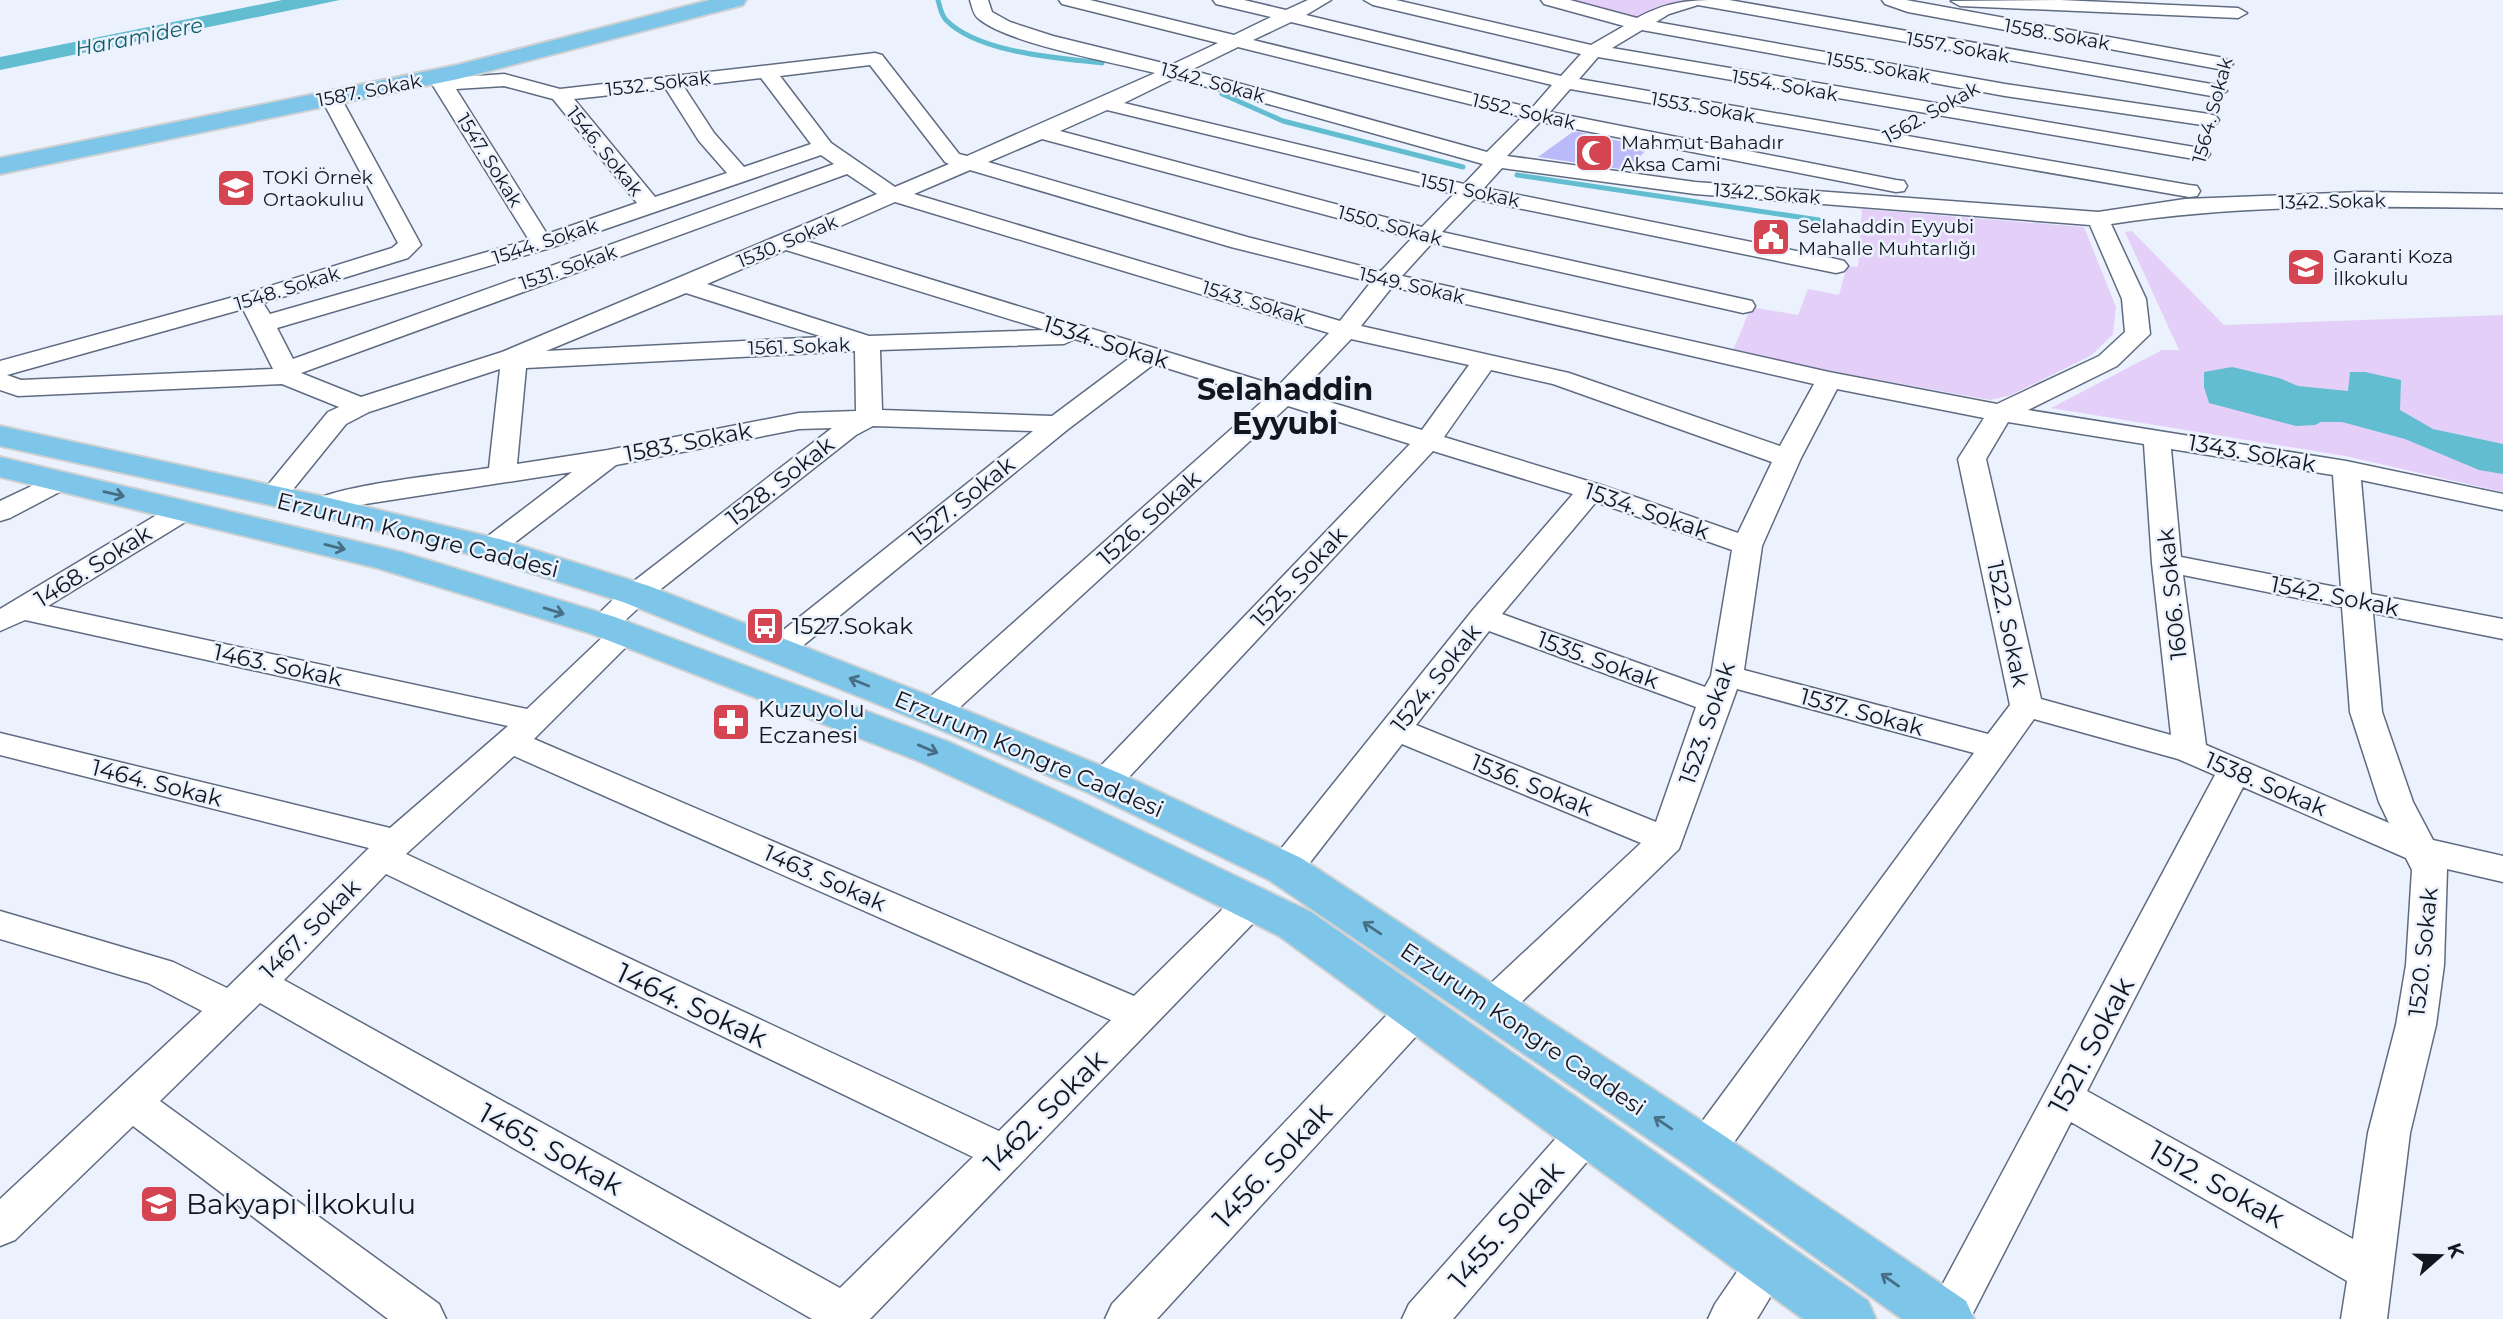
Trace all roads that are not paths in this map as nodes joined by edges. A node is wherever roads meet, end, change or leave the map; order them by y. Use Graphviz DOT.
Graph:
graph roads {
  1 [pos="688,0"];
  2 [pos="735,0"];
  3 [pos="979,0"];
  4 [pos="1068,0"];
  5 [pos="1222,0"];
  6 [pos="1322,0"];
  7 [pos="1373,0"];
  8 [pos="1550,0"];
  9 [pos="1698,0"];
  10 [pos="1891,0"];
  11 [pos="1927,0"];
  12 [pos="2133,4"];
  13 [pos="1290,15"];
  14 [pos="1639,24"];
  15 [pos="1236,42"];
  16 [pos="2124,46"];
  17 [pos="1594,51"];
  18 [pos="875,59"];
  19 [pos="2026,59"];
  20 [pos="2224,64"];
  21 [pos="766,71"];
  22 [pos="1176,72"];
  23 [pos="440,80"];
  24 [pos="671,82"];
  25 [pos="1566,83"];
  26 [pos="1978,85"];
  27 [pos="2217,91"];
  28 [pos="560,95"];
  29 [pos="331,98"];
  30 [pos="1105,104"];
  31 [pos="1933,111"];
  32 [pos="1536,115"];
  33 [pos="2209,120"];
  34 [pos="1040,132"];
  35 [pos="1884,138"];
  36 [pos="824,147"];
  37 [pos="2200,154"];
  38 [pos="0,155"];
  39 [pos="1497,160"];
  40 [pos="1851,162"];
  41 [pos="966,163"];
  42 [pos="0,166"];
  43 [pos="850,166"];
  44 [pos="739,174"];
  45 [pos="1468,191"];
  46 [pos="894,195"];
  47 [pos="2187,198"];
  48 [pos="2503,201"];
  49 [pos="650,206"];
  50 [pos="2024,213"];
  51 [pos="2098,219"];
  52 [pos="1429,236"];
  53 [pos="785,242"];
  54 [pos="542,243"];
  55 [pos="1836,265"];
  56 [pos="1386,279"];
  57 [pos="685,285"];
  58 [pos="250,300"];
  59 [pos="1744,306"];
  60 [pos="263,324"];
  61 [pos="1345,330"];
  62 [pos="1088,336"];
  63 [pos="867,344"];
  64 [pos="1149,356"];
  65 [pos="513,359"];
  66 [pos="1484,362"];
  67 [pos="0,369"];
  68 [pos="285,373"];
  69 [pos="1829,380"];
  70 [pos="0,381"];
  71 [pos="1283,396"];
  72 [pos="360,406"];
  73 [pos="2000,413"];
  74 [pos="869,418"];
  75 [pos="1058,424"];
  76 [pos="0,436"];
  77 [pos="2157,437"];
  78 [pos="1427,442"];
  79 [pos="608,458"];
  80 [pos="1787,458"];
  81 [pos="0,467"];
  82 [pos="2346,469"];
  83 [pos="502,472"];
  84 [pos="59,481"];
  85 [pos="1591,491"];
  86 [pos="272,497"];
  87 [pos="2503,502"];
  88 [pos="321,506"];
  89 [pos="185,510"];
  90 [pos="0,512"];
  91 [pos="1747,546"];
  92 [pos="490,548"];
  93 [pos="2167,563"];
  94 [pos="636,594"];
  95 [pos="2357,601"];
  96 [pos="11,616"];
  97 [pos="1483,618"];
  98 [pos="2503,629"];
  99 [pos="613,630"];
  100 [pos="778,650"];
  101 [pos="1720,689"];
  102 [pos="2026,706"];
  103 [pos="934,712"];
  104 [pos="1396,729"];
  105 [pos="523,731"];
  106 [pos="0,744"];
  107 [pos="1998,748"];
  108 [pos="2190,751"];
  109 [pos="2235,770"];
  110 [pos="1104,783"];
  111 [pos="1667,840"];
  112 [pos="389,850"];
  113 [pos="2420,850"];
  114 [pos="1285,869"];
  115 [pos="2503,869"];
  116 [pos="1251,902"];
  117 [pos="0,925"];
  118 [pos="244,995"];
  119 [pos="1490,1008"];
  120 [pos="1416,1010"];
  121 [pos="1139,1015"];
  122 [pos="2064,1098"];
  123 [pos="130,1101"];
  124 [pos="1587,1132"];
  125 [pos="1705,1150"];
  126 [pos="1004,1152"];
  127 [pos="0,1227"];
  128 [pos="1768,1265"];
  129 [pos="2370,1271"];
  130 [pos="842,1317"];
  131 [pos="424,1319"];
  132 [pos="1128,1319"];
  133 [pos="1425,1319"];
  134 [pos="1731,1319"];
  135 [pos="1848,1319"];
  136 [pos="1947,1319"];
  137 [pos="2364,1319"];
  1 -- 38 [label="main road, 1587. Sokak"];
  2 -- 23 [label="main road, 1587. Sokak"];
  3 -- 22 [label="street, 1342. Sokak"];
  4 -- 15 [label="street, 1552. Sokak"];
  5 -- 13 [label="street, 1553. Sokak"];
  6 -- 13 [label="street, 1530. Sokak"];
  7 -- 17 [label="street, 1554. Sokak"];
  8 -- 14 [label="street, 1555. Sokak"];
  9 -- 14 [label="street, 1526. Sokak"];
  9 -- 19 [label="street, 1557. Sokak"];
  10 -- 16 [label="street, 1558. Sokak"];
  11 -- 12 [label="street"];
  12 -- 16 [label="street"];
  12 -- 20 [label="street, 1564. Sokak"];
  13 -- 15 [label="street, 1530. Sokak"];
  13 -- 25 [label="street, 1553. Sokak"];
  14 -- 17 [label="street, 1526. Sokak"];
  14 -- 26 [label="street, 1555. Sokak"];
  15 -- 22 [label="street, 1530. Sokak"];
  15 -- 32 [label="street, 1552. Sokak"];
  16 -- 20 [label="street, 1558. Sokak"];
  17 -- 25 [label="street, 1526. Sokak"];
  17 -- 31 [label="street, 1554. Sokak"];
  18 -- 21 [label="street, 1532. Sokak"];
  18 -- 41 [label="street, 1549. Sokak"];
  19 -- 26 [label="street, 1562. Sokak"];
  19 -- 27 [label="street, 1557. Sokak"];
  20 -- 27 [label="street, 1564. Sokak"];
  21 -- 24 [label="street, 1532. Sokak"];
  21 -- 36 [label="street, 1543. Sokak"];
  22 -- 30 [label="street, 1530. Sokak"];
  22 -- 39 [label="street, 1342. Sokak"];
  23 -- 28 [label="street, 1532. Sokak"];
  23 -- 29 [label="main road, 1587. Sokak"];
  23 -- 54 [label="street, 1547. Sokak"];
  24 -- 28 [label="street, 1532. Sokak"];
  24 -- 44 [label="street"];
  25 -- 32 [label="street, 1526. Sokak"];
  25 -- 35 [label="street, 1553. Sokak"];
  26 -- 31 [label="street, 1562. Sokak"];
  26 -- 33 [label="street, 1555. Sokak"];
  27 -- 33 [label="street, 1564. Sokak"];
  28 -- 49 [label="street, 1546. Sokak"];
  29 -- 42 [label="main road, 1587. Sokak"];
  29 -- 58 [label="street, 1548. Sokak"];
  30 -- 34 [label="street, 1530. Sokak"];
  30 -- 45 [label="street, 1551. Sokak"];
  31 -- 35 [label="street, 1562. Sokak"];
  31 -- 37 [label="street, 1554. Sokak"];
  32 -- 39 [label="street, 1526. Sokak"];
  32 -- 40 [label="street, 1552. Sokak"];
  33 -- 37 [label="street, 1564. Sokak"];
  34 -- 41 [label="street, 1530. Sokak"];
  34 -- 52 [label="street, 1550. Sokak"];
  35 -- 40 [label="street, 1562. Sokak"];
  35 -- 47 [label="street, 1553. Sokak"];
  36 -- 43 [label="street, 1543. Sokak"];
  36 -- 44 [label="street, 1544. Sokak"];
  37 -- 47 [label="street, 1564. Sokak"];
  39 -- 45 [label="street, 1526. Sokak"];
  39 -- 50 [label="street, 1342. Sokak"];
  40 -- 50 [label="street, 1552. Sokak"];
  41 -- 46 [label="street, 1530. Sokak"];
  41 -- 56 [label="street, 1549. Sokak"];
  43 -- 46 [label="street, 1543. Sokak"];
  43 -- 68 [label="street, 1531. Sokak"];
  44 -- 49 [label="street, 1544. Sokak"];
  45 -- 52 [label="street, 1526. Sokak"];
  45 -- 55 [label="street, 1551. Sokak"];
  46 -- 53 [label="street, 1530. Sokak"];
  46 -- 61 [label="street, 1543. Sokak"];
  47 -- 48 [label="street, 1342. Sokak"];
  47 -- 51 [label="street, 1342. Sokak"];
  49 -- 54 [label="street, 1544. Sokak"];
  50 -- 51 [label="street, 1342. Sokak"];
  51 -- 73 [label="street"];
  52 -- 56 [label="street, 1526. Sokak"];
  52 -- 59 [label="street, 1550. Sokak"];
  53 -- 57 [label="street, 1530. Sokak"];
  53 -- 62 [label="street, 1534. Sokak"];
  54 -- 60 [label="street, 1544. Sokak"];
  56 -- 61 [label="street, 1526. Sokak"];
  56 -- 69 [label="street, 1549. Sokak"];
  57 -- 63 [label="street"];
  57 -- 65 [label="street, 1530. Sokak"];
  58 -- 60 [label="street"];
  58 -- 67 [label="street, 1548. Sokak"];
  60 -- 68 [label="street"];
  61 -- 66 [label="street, 1543. Sokak"];
  61 -- 71 [label="street, 1526. Sokak"];
  62 -- 63 [label="street, 1561. Sokak"];
  62 -- 64 [label="street, 1534. Sokak"];
  63 -- 65 [label="street, 1561. Sokak"];
  63 -- 74 [label="street"];
  64 -- 71 [label="street, 1534. Sokak"];
  64 -- 75 [label="street, 1527. Sokak"];
  65 -- 72 [label="street, 1530. Sokak"];
  65 -- 83 [label="street"];
  66 -- 78 [label="street, 1525. Sokak"];
  66 -- 80 [label="street, 1543. Sokak"];
  68 -- 70 [label="street, 1531. Sokak"];
  68 -- 72 [label="street"];
  69 -- 73 [label="street, 1549. Sokak"];
  69 -- 80 [label="street, 1523. Sokak"];
  71 -- 78 [label="street, 1534. Sokak"];
  71 -- 103 [label="street, 1526. Sokak"];
  72 -- 86 [label="street, 1530. Sokak"];
  73 -- 77 [label="street, 1343. Sokak"];
  73 -- 102 [label="street, 1522. Sokak"];
  74 -- 75 [label="street, 1583. Sokak"];
  74 -- 79 [label="street, 1583. Sokak"];
  74 -- 94 [label="street, 1528. Sokak"];
  75 -- 100 [label="street, 1527. Sokak"];
  76 -- 86 [label="main road, Erzurum Kongre Caddesi"];
  77 -- 82 [label="street, 1343. Sokak"];
  77 -- 93 [label="street, 1606. Sokak"];
  78 -- 85 [label="street, 1534. Sokak"];
  78 -- 110 [label="street, 1525. Sokak"];
  79 -- 83 [label="street, 1583. Sokak"];
  79 -- 92 [label="street"];
  80 -- 91 [label="street, 1523. Sokak"];
  81 -- 84 [label="main road, Erzurum Kongre Caddesi"];
  82 -- 87 [label="street, 1343. Sokak"];
  82 -- 95 [label="street, 1520. Sokak"];
  83 -- 88 [label="street, 1583. Sokak"];
  84 -- 89 [label="main road, Erzurum Kongre Caddesi, one-way"];
  84 -- 90 [label="street"];
  85 -- 91 [label="street, 1534. Sokak"];
  85 -- 97 [label="street, 1524. Sokak"];
  86 -- 88 [label="main road, Erzurum Kongre Caddesi"];
  88 -- 92 [label="main road, Erzurum Kongre Caddesi"];
  89 -- 96 [label="street, 1468. Sokak"];
  89 -- 99 [label="main road, Erzurum Kongre Caddesi, one-way"];
  91 -- 101 [label="street, 1523. Sokak"];
  92 -- 94 [label="main road, Erzurum Kongre Caddesi"];
  93 -- 95 [label="street, 1542. Sokak"];
  93 -- 108 [label="street, 1606. Sokak"];
  94 -- 99 [label="street, 1528. Sokak"];
  94 -- 100 [label="main road, Erzurum Kongre Caddesi"];
  95 -- 98 [label="street, 1542. Sokak"];
  95 -- 113 [label="street, 1520. Sokak"];
  96 -- 105 [label="street, 1463. Sokak"];
  97 -- 101 [label="street, 1535. Sokak"];
  97 -- 104 [label="street, 1524. Sokak"];
  99 -- 105 [label="street, 1467. Sokak"];
  99 -- 116 [label="main road, Erzurum Kongre Caddesi, one-way"];
  103 -- 100 [label="main road, Erzurum Kongre Caddesi, one-way"];
  101 -- 107 [label="street, 1537. Sokak"];
  101 -- 111 [label="street, 1523. Sokak"];
  102 -- 107 [label="street, 1522. Sokak"];
  102 -- 108 [label="street, 1538. Sokak"];
  103 -- 110 [label="main road, Erzurum Kongre Caddesi"];
  104 -- 111 [label="street, 1536. Sokak"];
  104 -- 114 [label="street, 1524. Sokak"];
  105 -- 112 [label="street, 1467. Sokak"];
  105 -- 121 [label="street, 1463. Sokak"];
  106 -- 112 [label="street, 1464. Sokak"];
  107 -- 125 [label="street, 1522. Sokak"];
  108 -- 109 [label="street, 1538. Sokak"];
  109 -- 113 [label="street, 1538. Sokak"];
  109 -- 122 [label="street, 1521. Sokak"];
  110 -- 114 [label="main road, Erzurum Kongre Caddesi"];
  111 -- 119 [label="street, 1523. Sokak"];
  112 -- 118 [label="street, 1467. Sokak"];
  112 -- 126 [label="street, 1464. Sokak"];
  113 -- 115 [label="street, 1538. Sokak"];
  113 -- 129 [label="street, 1520. Sokak"];
  119 -- 114 [label="main road, Erzurum Kongre Caddesi, one-way"];
  116 -- 120 [label="main road, Erzurum Kongre Caddesi"];
  116 -- 121 [label="street, 1462. Sokak"];
  117 -- 118 [label="street, 1465. Sokak"];
  118 -- 123 [label="street, 1467. Sokak"];
  118 -- 130 [label="street, 1465. Sokak"];
  125 -- 119 [label="main road, Erzurum Kongre Caddesi, one-way"];
  120 -- 124 [label="main road, Erzurum Kongre Caddesi"];
  120 -- 132 [label="street, 1456. Sokak"];
  121 -- 126 [label="street, 1462. Sokak"];
  122 -- 129 [label="street, 1512. Sokak"];
  122 -- 136 [label="street, 1521. Sokak"];
  123 -- 127 [label="street, 1467. Sokak"];
  123 -- 131 [label="street"];
  124 -- 128 [label="main road, Erzurum Kongre Caddesi"];
  124 -- 133 [label="street, 1455. Sokak"];
  136 -- 125 [label="main road, Erzurum Kongre Caddesi, one-way"];
  126 -- 130 [label="street, 1462. Sokak"];
  128 -- 134 [label="street"];
  128 -- 135 [label="main road, Erzurum Kongre Caddesi"];
  129 -- 137 [label="street, 1520. Sokak"];
}
